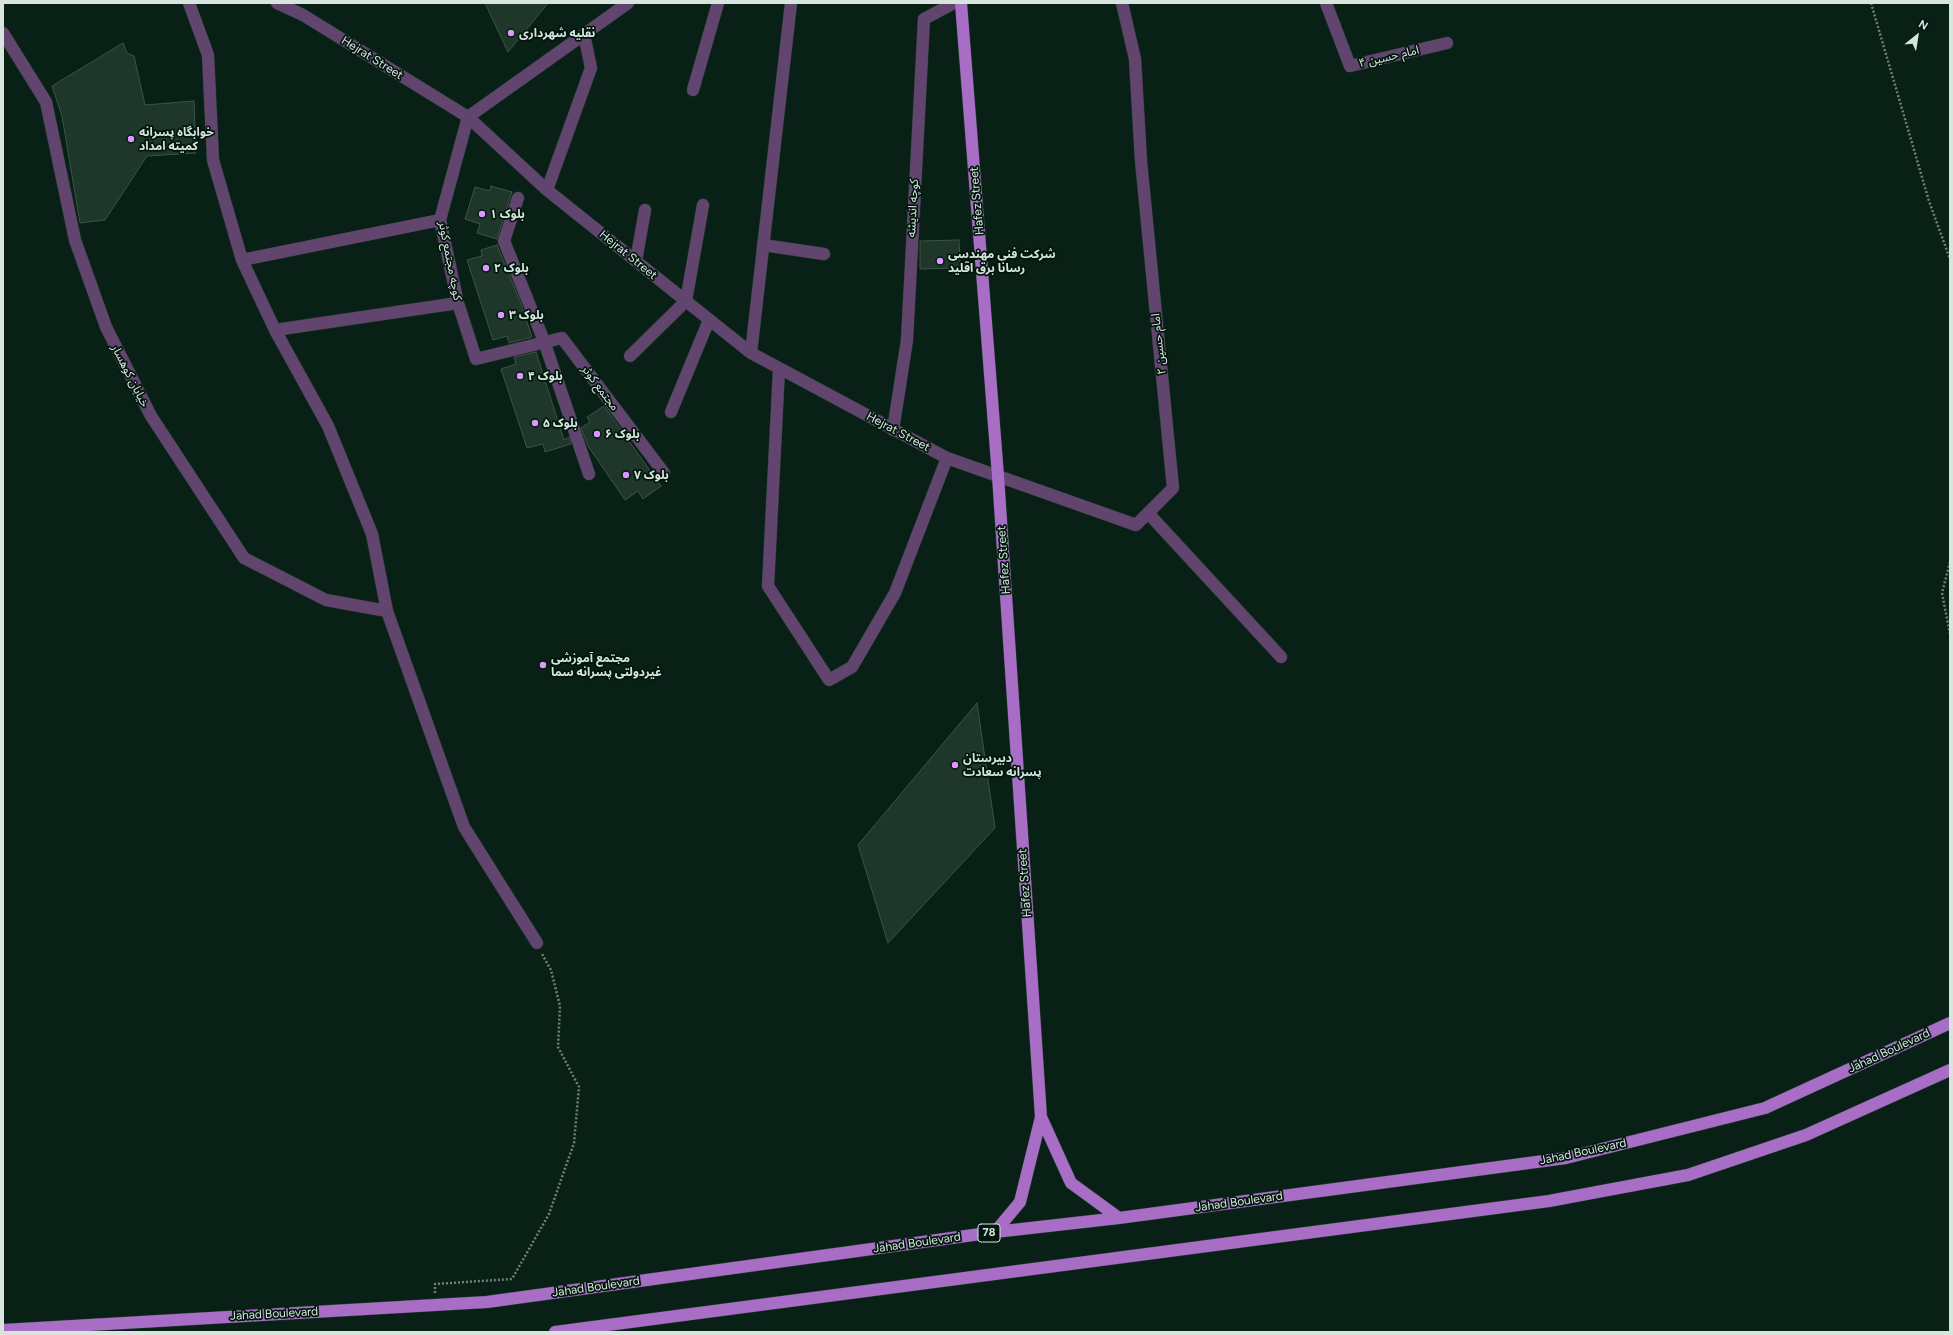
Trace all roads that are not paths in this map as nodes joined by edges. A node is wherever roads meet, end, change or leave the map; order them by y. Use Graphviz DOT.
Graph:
graph roads {
  1 [pos="188,3"];
  2 [pos="277,3"];
  3 [pos="628,3"];
  4 [pos="718,3"];
  5 [pos="791,3"];
  6 [pos="954,3"];
  7 [pos="961,3"];
  8 [pos="1122,3"];
  9 [pos="1326,3"];
  10 [pos="3,33"];
  11 [pos="584,34"];
  12 [pos="1447,43"];
  13 [pos="693,90"];
  14 [pos="468,117"];
  15 [pos="547,190"];
  16 [pos="518,198"];
  17 [pos="703,205"];
  18 [pos="645,210"];
  19 [pos="440,220"];
  20 [pos="763,245"];
  21 [pos="824,254"];
  22 [pos="242,260"];
  23 [pos="636,261"];
  24 [pos="686,301"];
  25 [pos="458,303"];
  26 [pos="709,320"];
  27 [pos="275,330"];
  28 [pos="544,341"];
  29 [pos="751,353"];
  30 [pos="630,356"];
  31 [pos="476,358"];
  32 [pos="779,369"];
  33 [pos="671,412"];
  34 [pos="893,430"];
  35 [pos="947,458"];
  36 [pos="664,473"];
  37 [pos="589,474"];
  38 [pos="998,476"];
  39 [pos="1148,513"];
  40 [pos="387,611"];
  41 [pos="1281,657"];
  42 [pos="537,943"];
  43 [pos="1950,1023"];
  44 [pos="1950,1070"];
  45 [pos="1041,1117"];
  46 [pos="1119,1218"];
  47 [pos="995,1232"];
  48 [pos="3,1330"];
  49 [pos="555,1332"];
  1 -- 22 [label="street"];
  2 -- 14 [label="street, Hejrat Street"];
  3 -- 11 [label="street"];
  4 -- 13 [label="street"];
  5 -- 20 [label="street"];
  6 -- 34 [label="street, کوچه اندیشه"];
  7 -- 38 [label="main road, Hafez Street"];
  8 -- 39 [label="street, امام حسین ۲"];
  9 -- 12 [label="street, امام حسین ۴"];
  10 -- 40 [label="street, خیابان کوهسار"];
  11 -- 14 [label="street"];
  11 -- 15 [label="street"];
  14 -- 15 [label="street, Hejrat Street"];
  14 -- 19 [label="street, کوچه مجتمع کوثر"];
  15 -- 23 [label="street, Hejrat Street"];
  16 -- 28 [label="street"];
  17 -- 24 [label="street"];
  18 -- 23 [label="street"];
  19 -- 22 [label="street"];
  19 -- 25 [label="street, کوچه مجتمع کوثر"];
  20 -- 21 [label="street"];
  20 -- 29 [label="street"];
  22 -- 27 [label="street"];
  23 -- 24 [label="street, Hejrat Street"];
  24 -- 26 [label="street, Hejrat Street"];
  24 -- 30 [label="street"];
  25 -- 27 [label="street"];
  25 -- 31 [label="street, کوچه مجتمع کوثر"];
  26 -- 29 [label="street, Hejrat Street"];
  26 -- 33 [label="street"];
  27 -- 40 [label="street"];
  28 -- 31 [label="street, مجتمع کوثر"];
  28 -- 36 [label="street, مجتمع کوثر"];
  28 -- 37 [label="street"];
  29 -- 32 [label="street, Hejrat Street"];
  32 -- 34 [label="street, Hejrat Street"];
  32 -- 35 [label="street"];
  34 -- 35 [label="street, Hejrat Street"];
  35 -- 38 [label="street, Hejrat Street"];
  38 -- 39 [label="street, امام حسین ۲"];
  38 -- 45 [label="main road, Hafez Street"];
  39 -- 41 [label="street"];
  40 -- 42 [label="street"];
  43 -- 46 [label="main road, Jahad Boulevard / 78"];
  44 -- 49 [label="main road"];
  45 -- 46 [label="main road"];
  45 -- 47 [label="main road"];
  46 -- 47 [label="main road, Jahad Boulevard / 78"];
  47 -- 48 [label="main road, Jahad Boulevard / 78"];
}
